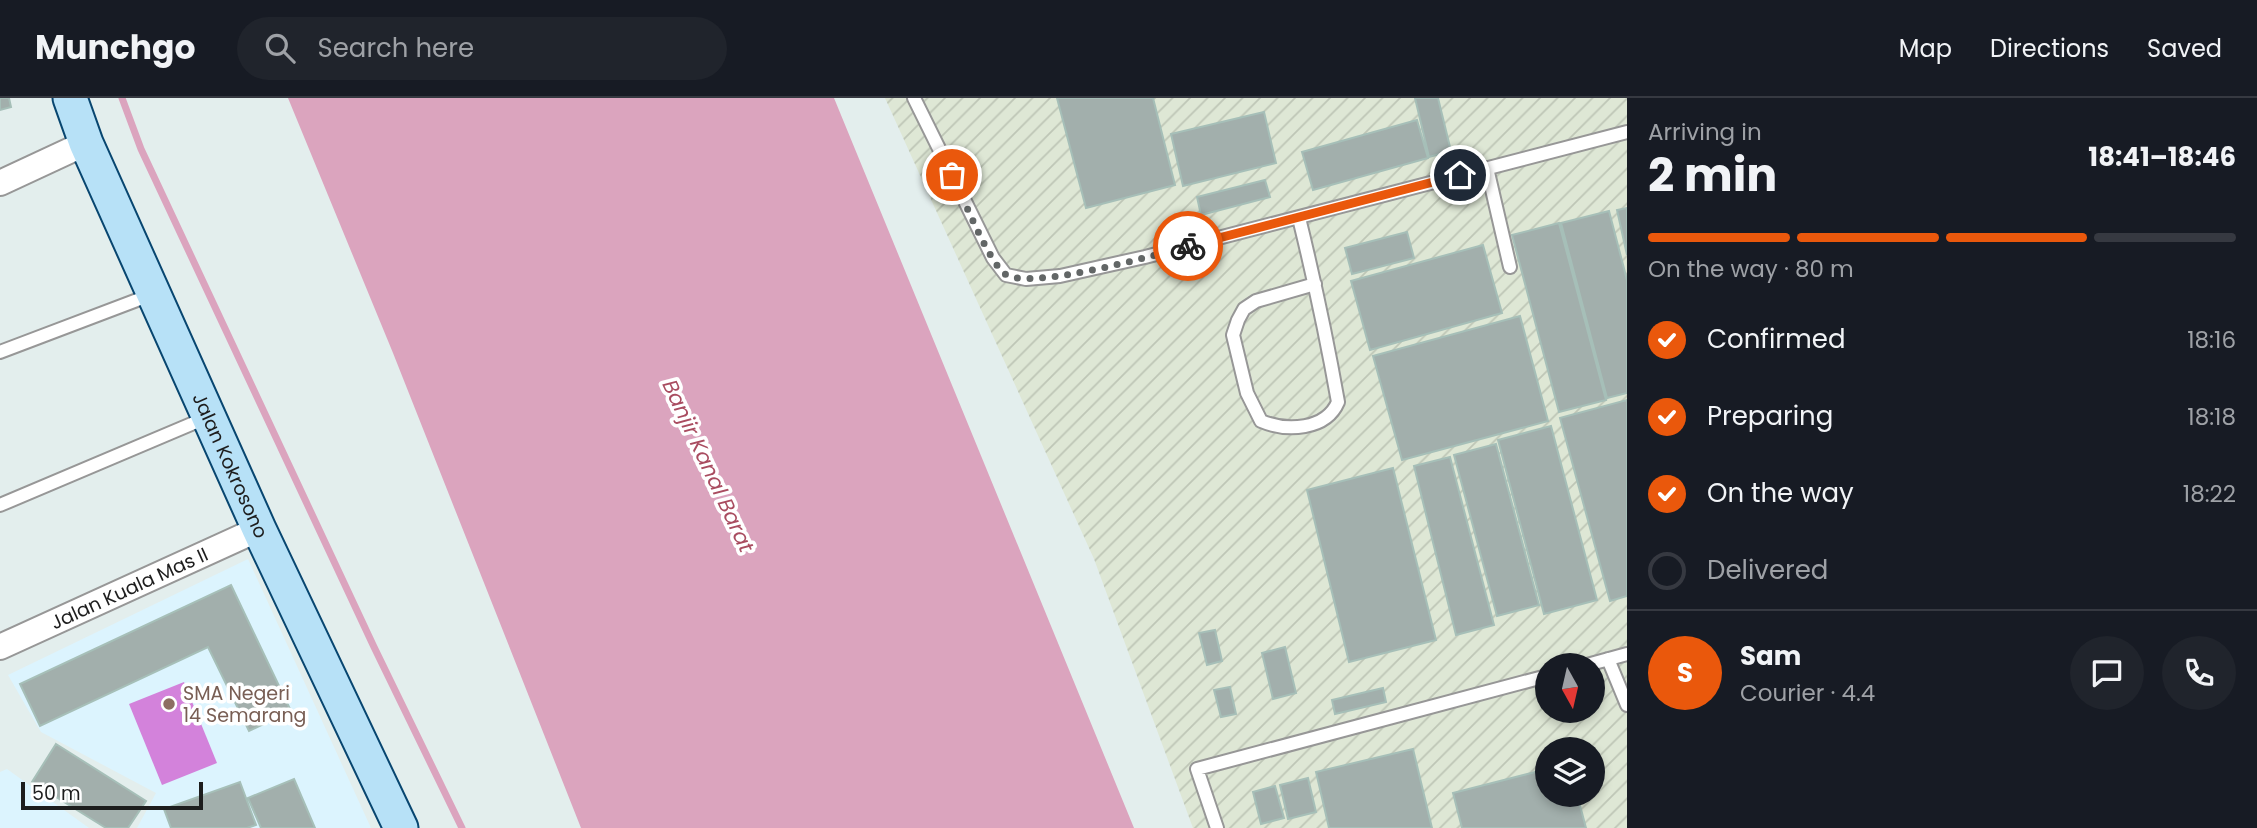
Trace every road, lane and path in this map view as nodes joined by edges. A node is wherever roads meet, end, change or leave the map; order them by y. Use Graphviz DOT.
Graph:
graph roads {
  1 [pos="69,98"];
  2 [pos="914,98"];
  3 [pos="1627,132"];
  4 [pos="86,143"];
  5 [pos="1487,168"];
  6 [pos="0,183"];
  7 [pos="1299,218"];
  8 [pos="1510,267"];
  9 [pos="1315,284"];
  10 [pos="153,294"];
  11 [pos="0,352"];
  12 [pos="208,417"];
  13 [pos="0,505"];
  14 [pos="259,529"];
  15 [pos="0,647"];
  16 [pos="1627,654"];
  17 [pos="1608,659"];
  18 [pos="1605,660"];
  19 [pos="1535,679"];
  20 [pos="1627,705"];
  21 [pos="401,828"];
  22 [pos="1217,828"];
  1 -- 4 [label="street, Jalan Kokrosono"];
  2 -- 7 [label="lane"];
  3 -- 5 [label="lane"];
  4 -- 6 [label="street"];
  4 -- 10 [label="street, Jalan Kokrosono"];
  5 -- 7 [label="lane"];
  5 -- 8 [label="lane"];
  7 -- 9 [label="lane"];
  9 -- 9 [label="lane"];
  10 -- 11 [label="lane"];
  10 -- 12 [label="street, Jalan Kokrosono"];
  12 -- 13 [label="lane"];
  12 -- 14 [label="street, Jalan Kokrosono"];
  14 -- 15 [label="street, Jalan Kuala Mas II"];
  14 -- 21 [label="street, Jalan Kokrosono"];
  16 -- 17 [label="lane"];
  17 -- 18 [label="lane"];
  17 -- 20 [label="lane"];
  19 -- 22 [label="lane"];
}
